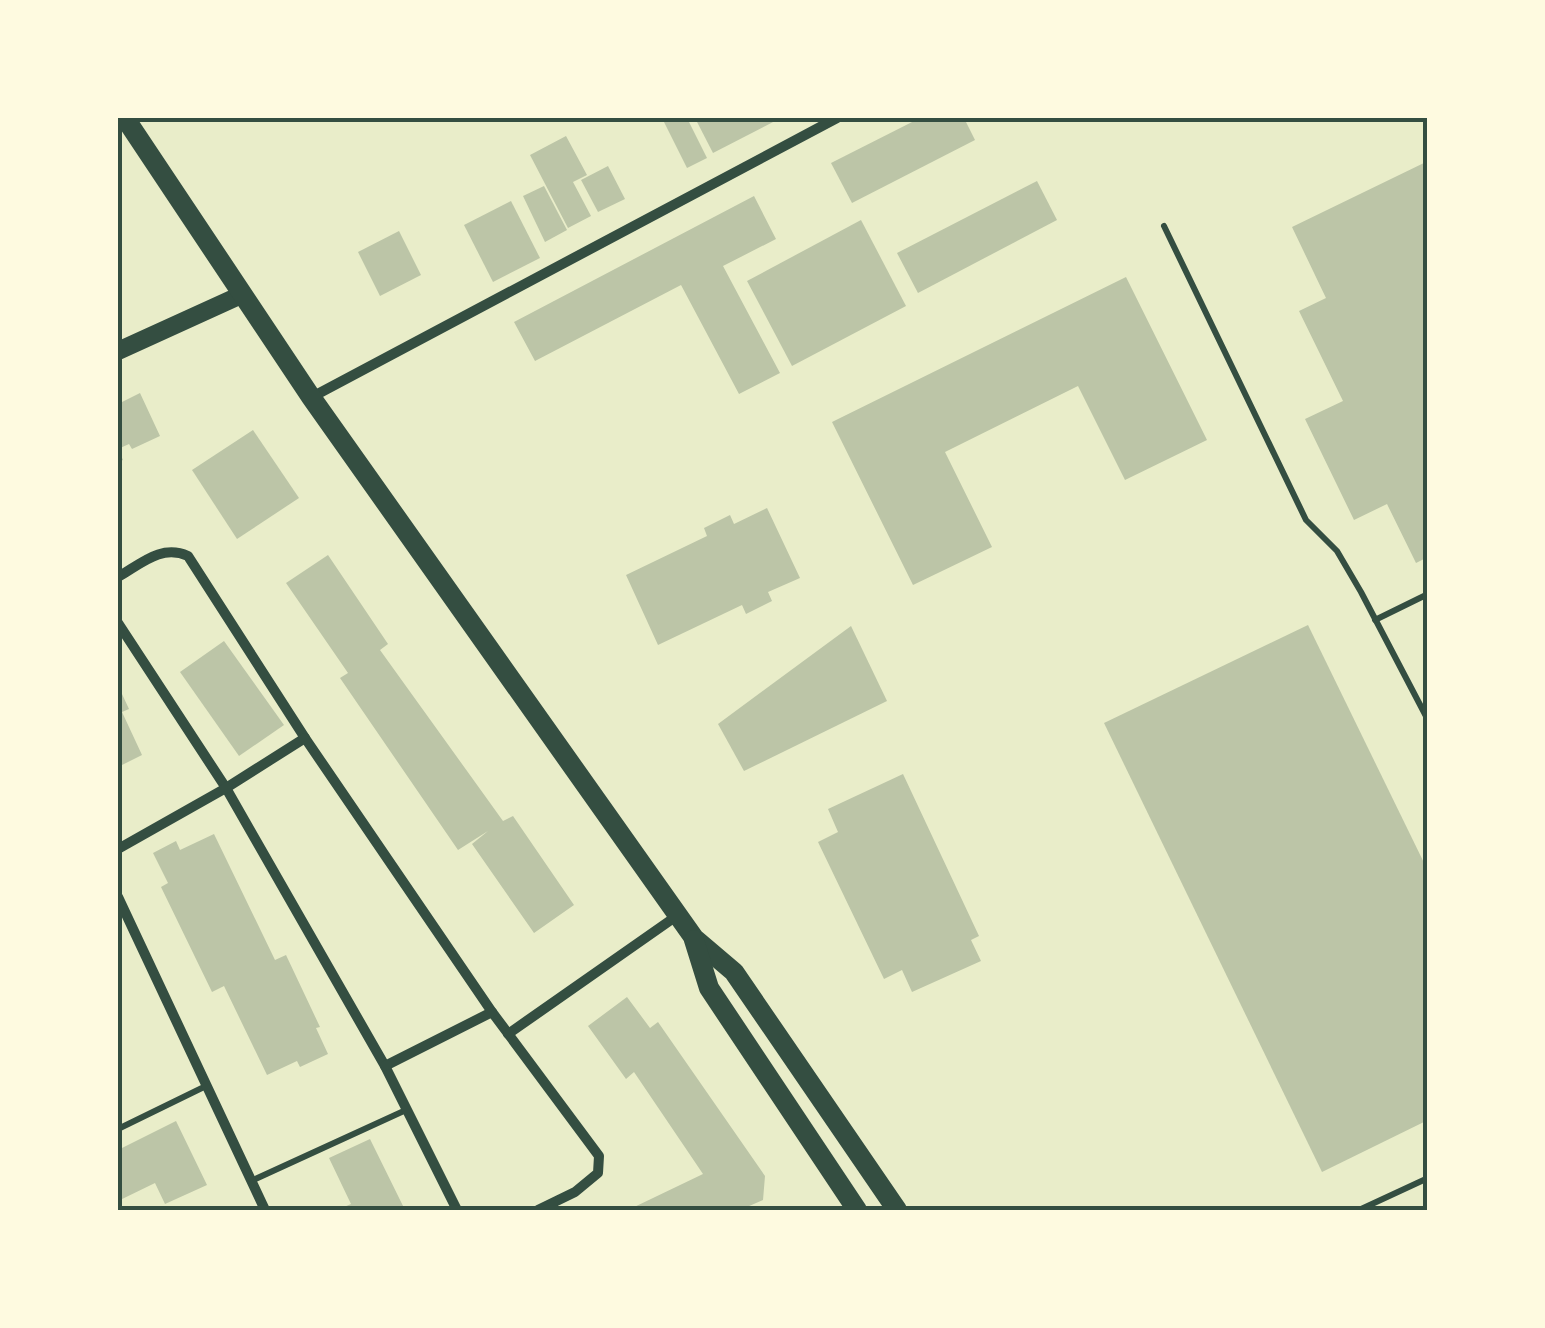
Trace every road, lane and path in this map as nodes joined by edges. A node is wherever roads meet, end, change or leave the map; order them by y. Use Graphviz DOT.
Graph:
graph roads {
  1 [pos="125,118"];
  2 [pos="837,118"];
  3 [pos="1164,226"];
  4 [pos="240,294"];
  5 [pos="118,351"];
  6 [pos="311,398"];
  7 [pos="118,577"];
  8 [pos="1428,594"];
  9 [pos="1375,620"];
  10 [pos="118,623"];
  11 [pos="1428,720"];
  12 [pos="305,738"];
  13 [pos="226,788"];
  14 [pos="118,849"];
  15 [pos="118,897"];
  16 [pos="678,915"];
  17 [pos="694,938"];
  18 [pos="492,1012"];
  19 [pos="508,1034"];
  20 [pos="386,1066"];
  21 [pos="206,1086"];
  22 [pos="406,1110"];
  23 [pos="118,1129"];
  24 [pos="1428,1178"];
  25 [pos="251,1181"];
  26 [pos="265,1210"];
  27 [pos="457,1210"];
  28 [pos="538,1210"];
  29 [pos="857,1210"];
  30 [pos="898,1210"];
  31 [pos="1359,1210"];
  1 -- 4 [label="main road"];
  2 -- 6 [label="street"];
  3 -- 9 [label="lane"];
  4 -- 5 [label="street"];
  4 -- 6 [label="main road"];
  6 -- 16 [label="main road"];
  7 -- 12 [label="street"];
  8 -- 9 [label="lane"];
  9 -- 11 [label="lane"];
  10 -- 13 [label="street"];
  12 -- 13 [label="street"];
  12 -- 18 [label="street"];
  13 -- 14 [label="street"];
  13 -- 20 [label="street"];
  15 -- 21 [label="street"];
  16 -- 17 [label="main road"];
  16 -- 19 [label="street"];
  17 -- 29 [label="main road"];
  17 -- 30 [label="main road"];
  18 -- 19 [label="street"];
  18 -- 20 [label="street"];
  19 -- 28 [label="street"];
  20 -- 22 [label="street"];
  21 -- 23 [label="lane"];
  21 -- 25 [label="street"];
  22 -- 25 [label="lane"];
  22 -- 27 [label="street"];
  24 -- 31 [label="lane"];
  25 -- 26 [label="street"];
}
